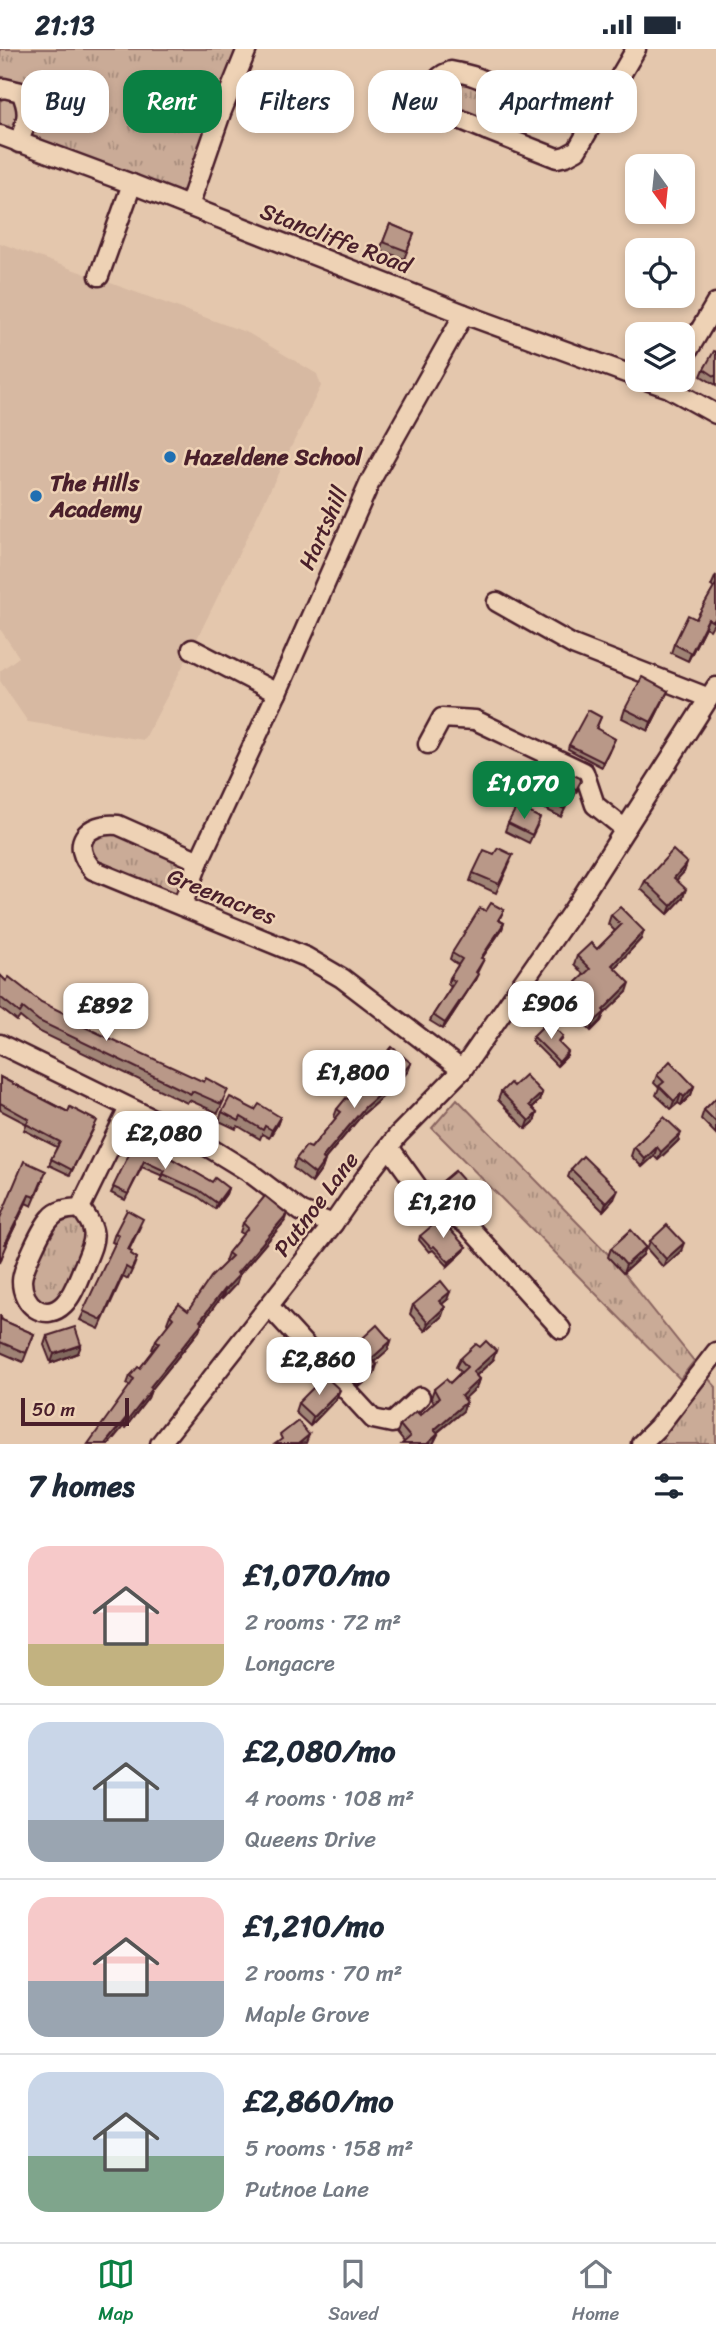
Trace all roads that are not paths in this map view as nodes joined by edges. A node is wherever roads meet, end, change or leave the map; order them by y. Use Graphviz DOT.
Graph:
graph roads {
  1 [pos="247,49"];
  2 [pos="636,49"];
  3 [pos="624,70"];
  4 [pos="0,89"];
  5 [pos="494,133"];
  6 [pos="587,133"];
  7 [pos="0,135"];
  8 [pos="19,143"];
  9 [pos="132,184"];
  10 [pos="189,206"];
  11 [pos="99,276"];
  12 [pos="716,303"];
  13 [pos="464,314"];
  14 [pos="695,339"];
  15 [pos="625,373"];
  16 [pos="683,392"];
  17 [pos="716,414"];
  18 [pos="497,602"];
  19 [pos="191,649"];
  20 [pos="277,693"];
  21 [pos="713,693"];
  22 [pos="428,744"];
  23 [pos="625,829"];
  24 [pos="199,861"];
  25 [pos="182,906"];
  26 [pos="0,1044"];
  27 [pos="462,1070"];
  28 [pos="129,1108"];
  29 [pos="389,1147"];
  30 [pos="80,1208"];
  31 [pos="333,1224"];
  32 [pos="269,1306"];
  33 [pos="561,1329"];
  34 [pos="716,1352"];
  35 [pos="420,1397"];
  36 [pos="160,1444"];
  37 [pos="641,1444"];
  1 -- 10 [label="street"];
  2 -- 3 [label="street"];
  4 -- 8 [label="street"];
  5 -- 6 [label="street"];
  7 -- 8 [label="street, Stancliffe Road"];
  8 -- 9 [label="street, Stancliffe Road"];
  9 -- 10 [label="street, Stancliffe Road"];
  9 -- 11 [label="street"];
  10 -- 13 [label="street, Stancliffe Road"];
  12 -- 14 [label="street"];
  13 -- 15 [label="street, Stancliffe Road"];
  13 -- 20 [label="street, Hartshill"];
  16 -- 17 [label="street"];
  18 -- 21 [label="street"];
  19 -- 20 [label="street"];
  20 -- 24 [label="street, Hartshill"];
  21 -- 23 [label="street, Putnoe Lane"];
  22 -- 23 [label="street"];
  23 -- 27 [label="street, Putnoe Lane"];
  24 -- 25 [label="street, Hartshill"];
  24 -- 25 [label="street, Greenacres"];
  25 -- 27 [label="street, Greenacres"];
  26 -- 28 [label="street"];
  27 -- 29 [label="street, Putnoe Lane"];
  28 -- 30 [label="street"];
  28 -- 31 [label="street"];
  29 -- 31 [label="street, Putnoe Lane"];
  29 -- 33 [label="street"];
  30 -- 30 [label="street"];
  31 -- 32 [label="street, Putnoe Lane"];
  32 -- 35 [label="street"];
  32 -- 36 [label="street, Putnoe Lane"];
  34 -- 37 [label="street"];
}
